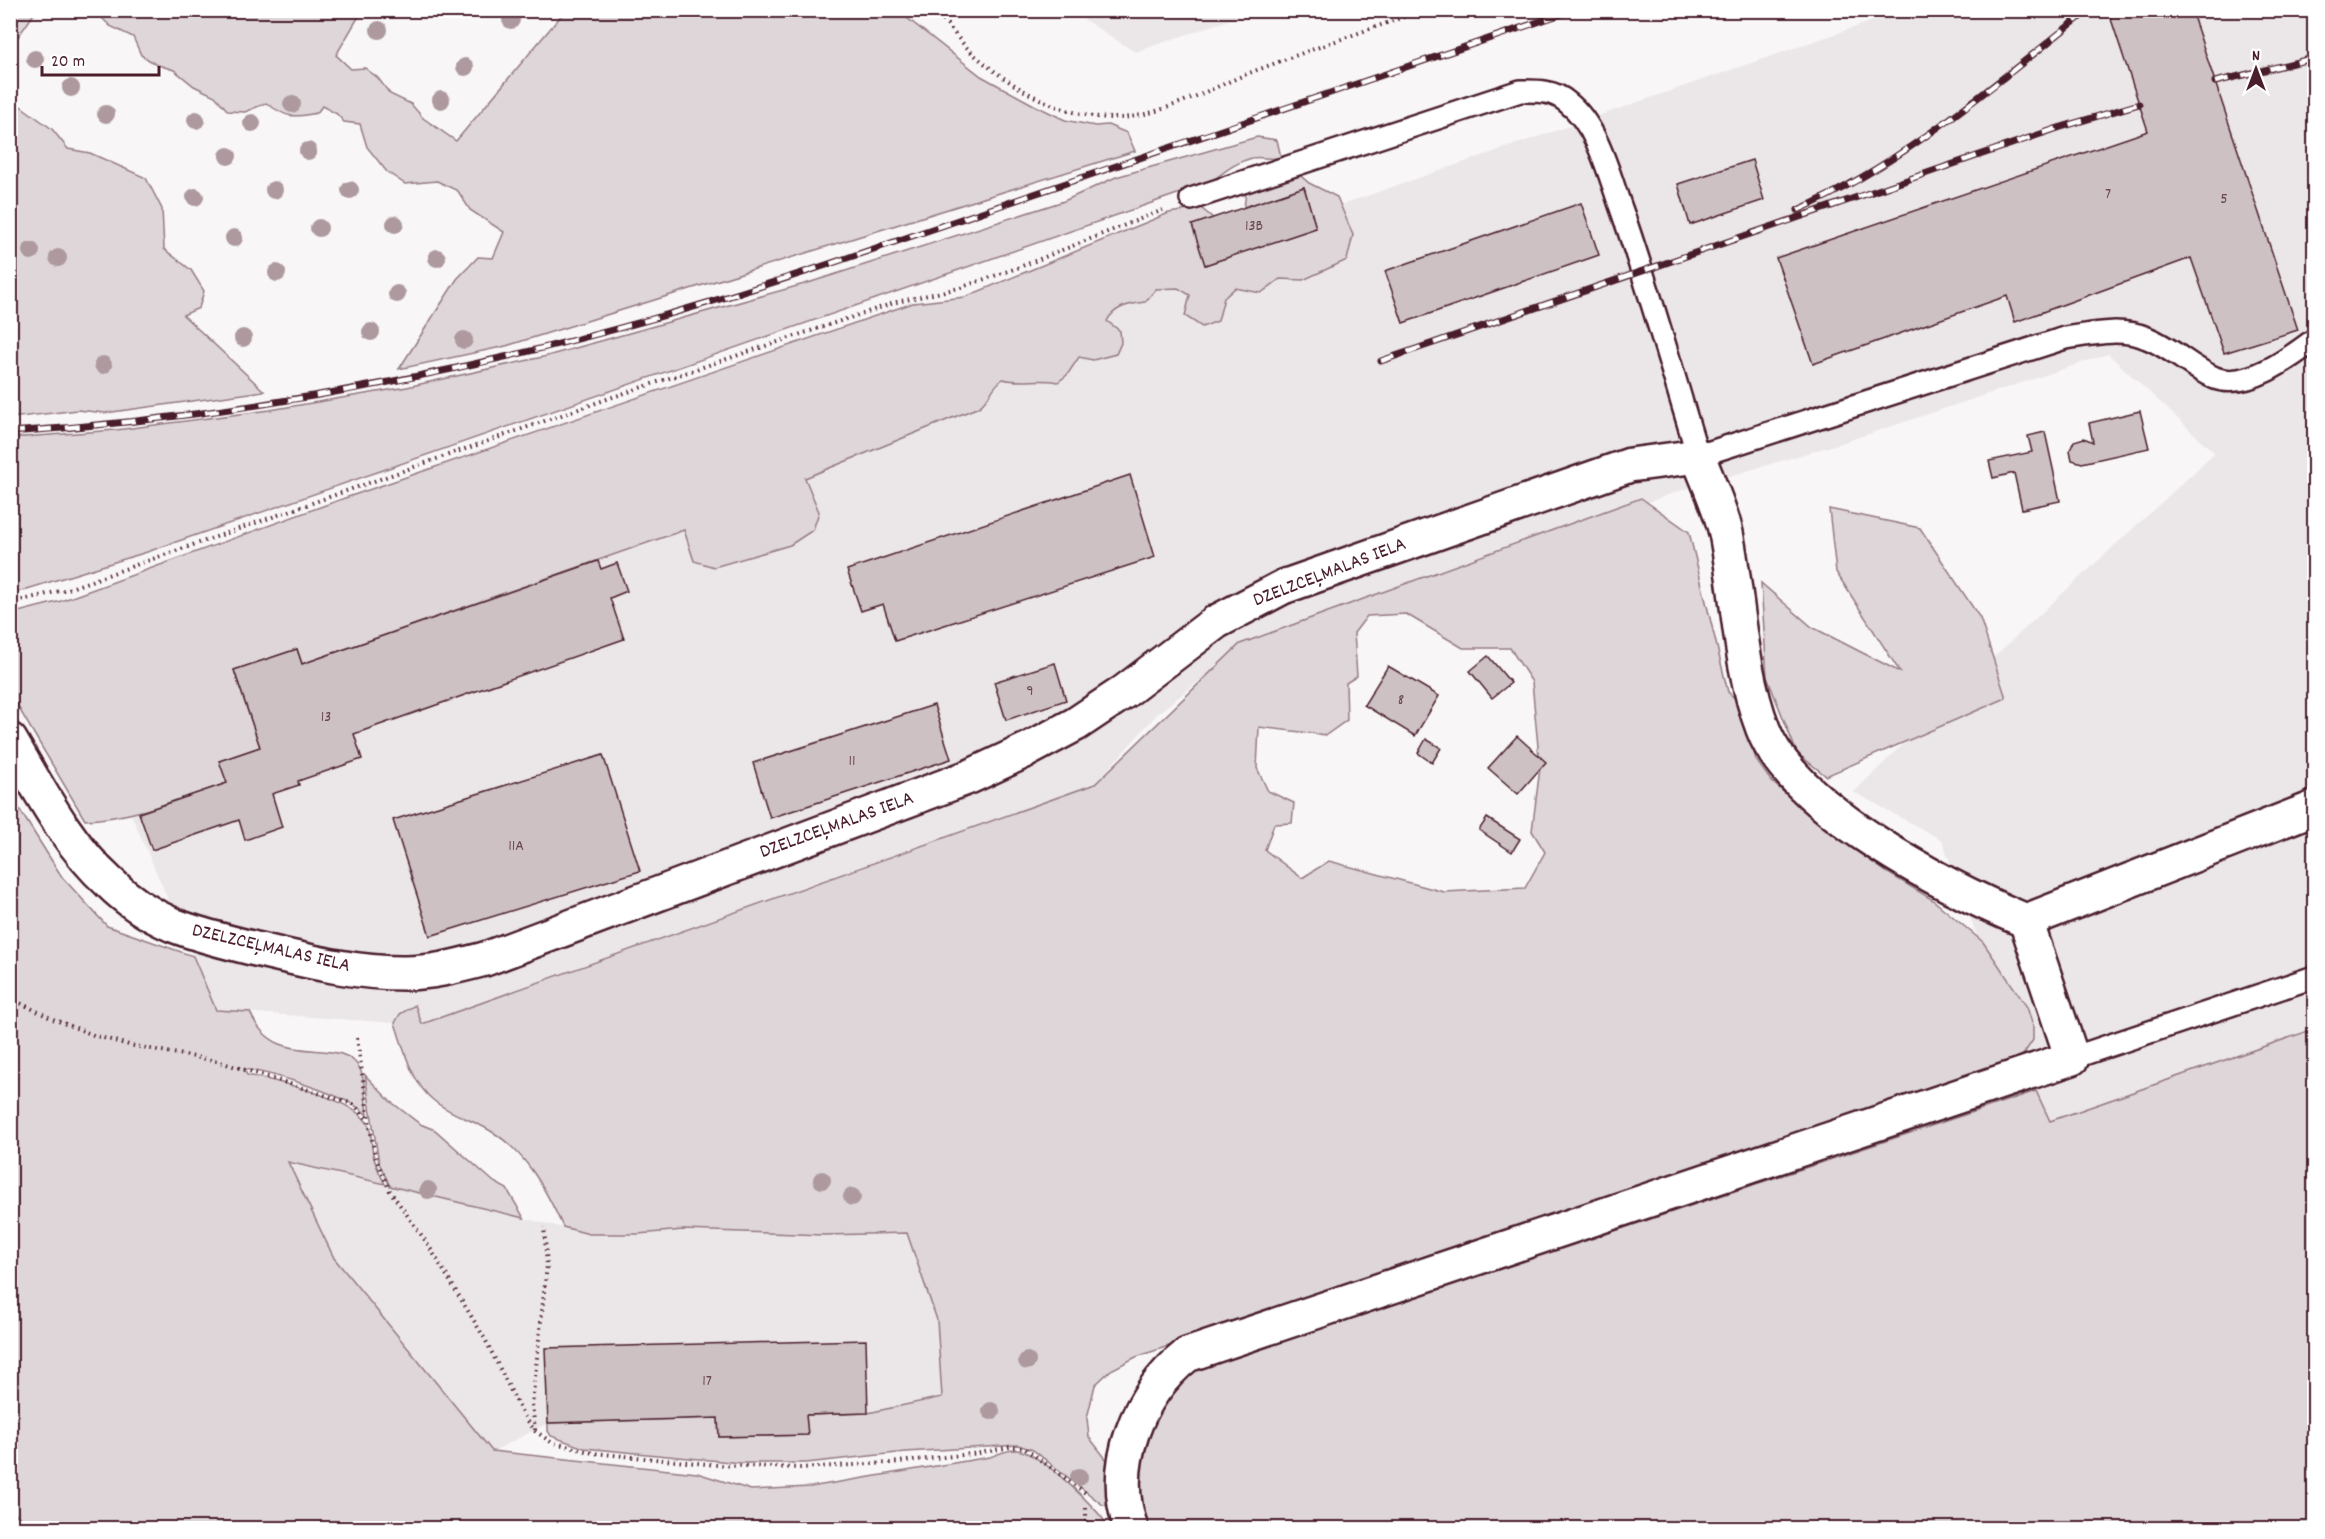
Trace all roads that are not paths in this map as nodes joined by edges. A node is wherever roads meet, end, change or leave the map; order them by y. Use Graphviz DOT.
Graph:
graph roads {
  1 [pos="1191,199"];
  2 [pos="2314,340"];
  3 [pos="1698,456"];
  4 [pos="10,740"];
  5 [pos="2314,808"];
  6 [pos="2026,921"];
  7 [pos="2314,977"];
  8 [pos="2072,1058"];
  9 [pos="1131,1528"];
  1 -- 3 [label="lane"];
  2 -- 3 [label="lane"];
  3 -- 4 [label="street, DZELZCEĻMALAS IELA"];
  3 -- 6 [label="street"];
  5 -- 6 [label="street"];
  6 -- 8 [label="street"];
  7 -- 8 [label="lane"];
  8 -- 9 [label="street"];
}
